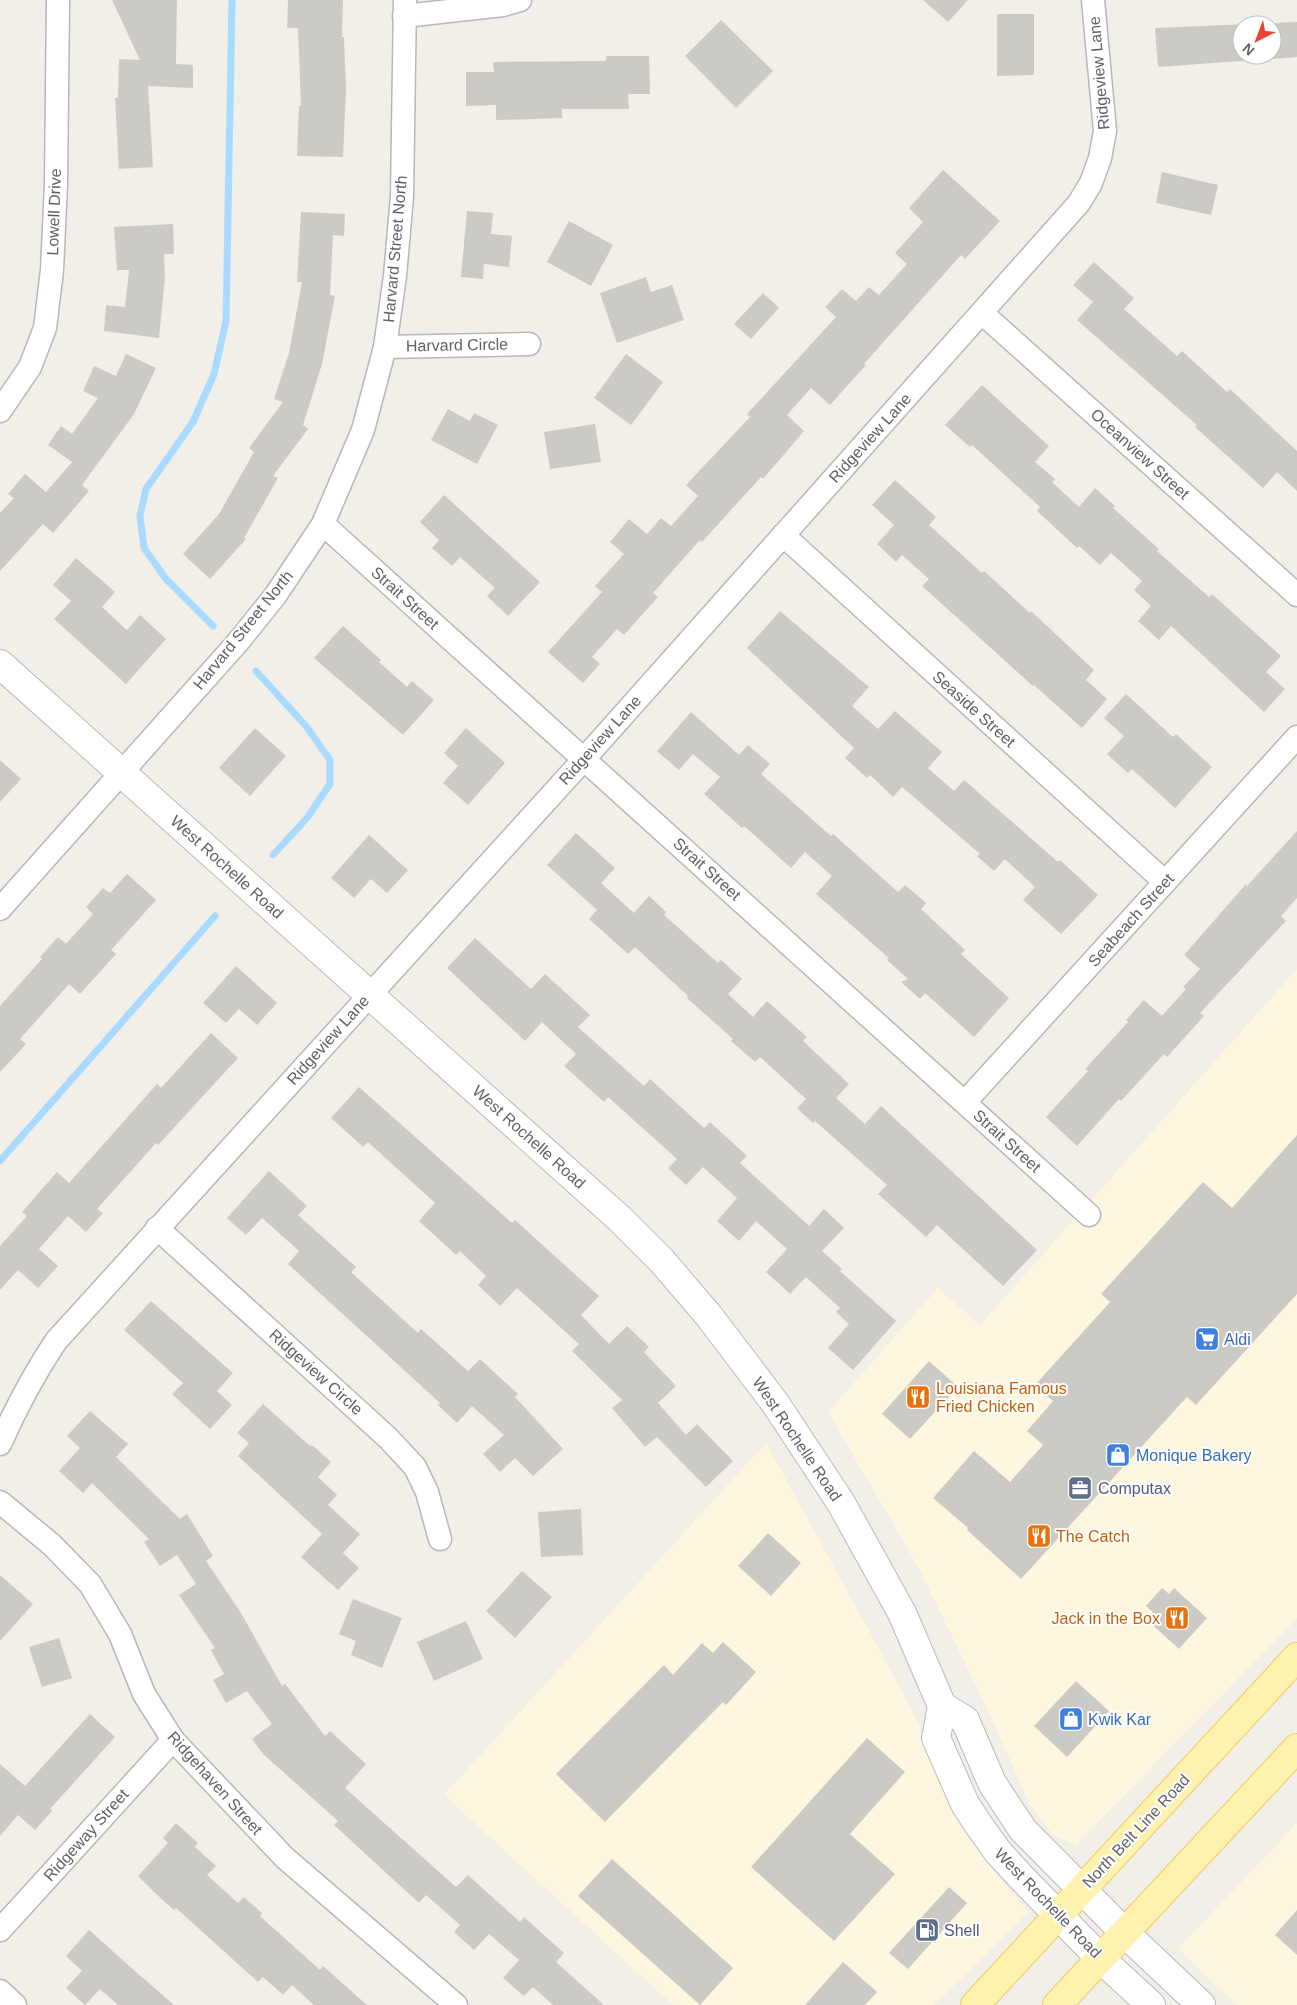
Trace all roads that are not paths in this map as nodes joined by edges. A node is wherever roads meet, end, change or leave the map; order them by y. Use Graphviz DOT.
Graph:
graph roads {
  1 [pos="58,0"];
  2 [pos="520,0"];
  3 [pos="1093,0"];
  4 [pos="404,8"];
  5 [pos="982,313"];
  6 [pos="529,344"];
  7 [pos="385,347"];
  8 [pos="0,411"];
  9 [pos="323,524"];
  10 [pos="783,535"];
  11 [pos="1297,595"];
  12 [pos="0,664"];
  13 [pos="1297,737"];
  14 [pos="585,758"];
  15 [pos="121,773"];
  16 [pos="1165,882"];
  17 [pos="0,908"];
  18 [pos="370,994"];
  19 [pos="965,1102"];
  20 [pos="1089,1215"];
  21 [pos="157,1228"];
  22 [pos="0,1444"];
  23 [pos="0,1502"];
  24 [pos="440,1539"];
  25 [pos="1297,1657"];
  26 [pos="942,1706"];
  27 [pos="173,1740"];
  28 [pos="1297,1748"];
  29 [pos="1082,1889"];
  30 [pos="1058,1915"];
  31 [pos="0,1930"];
  32 [pos="1124,1933"];
  33 [pos="1101,1959"];
  34 [pos="0,1991"];
  35 [pos="15,2005"];
  36 [pos="456,2005"];
  37 [pos="974,2005"];
  38 [pos="1058,2005"];
  39 [pos="1151,2005"];
  40 [pos="1201,2005"];
  1 -- 8 [label="street, Lowell Drive"];
  2 -- 4 [label="street"];
  3 -- 5 [label="street, Ridgeview Lane"];
  4 -- 7 [label="street, Harvard Street North"];
  5 -- 10 [label="street, Ridgeview Lane"];
  5 -- 11 [label="street, Oceanview Street"];
  6 -- 7 [label="street, Harvard Circle"];
  7 -- 9 [label="street, Harvard Street North"];
  9 -- 14 [label="street, Strait Street"];
  9 -- 15 [label="street, Harvard Street North"];
  10 -- 14 [label="street, Ridgeview Lane"];
  10 -- 16 [label="street, Seaside Street"];
  12 -- 15 [label="street, West Rochelle Road"];
  13 -- 16 [label="street, Seabeach Street"];
  14 -- 18 [label="street, Ridgeview Lane"];
  14 -- 19 [label="street, Strait Street"];
  15 -- 17 [label="street, Harvard Street North"];
  15 -- 18 [label="street, West Rochelle Road"];
  16 -- 19 [label="street, Seabeach Street"];
  18 -- 21 [label="street, Ridgeview Lane"];
  18 -- 26 [label="street, West Rochelle Road"];
  19 -- 20 [label="street, Strait Street"];
  21 -- 22 [label="street, Ridgeview Lane"];
  21 -- 24 [label="street, Ridgeview Circle"];
  23 -- 27 [label="street, Ridgehaven Street"];
  25 -- 29 [label="main road, North Belt Line Road"];
  26 -- 29 [label="street, West Rochelle Road"];
  26 -- 30 [label="street, West Rochelle Road"];
  27 -- 31 [label="street, Ridgeway Street"];
  27 -- 36 [label="street, Ridgehaven Street"];
  28 -- 32 [label="main road"];
  29 -- 30 [label="main road, North Belt Line Road"];
  29 -- 32 [label="street, West Rochelle Road"];
  30 -- 33 [label="street, West Rochelle Road"];
  30 -- 37 [label="main road, North Belt Line Road"];
  32 -- 33 [label="main road"];
  32 -- 40 [label="street, West Rochelle Road"];
  33 -- 38 [label="main road"];
  33 -- 39 [label="street, West Rochelle Road"];
  34 -- 35 [label="street"];
}
